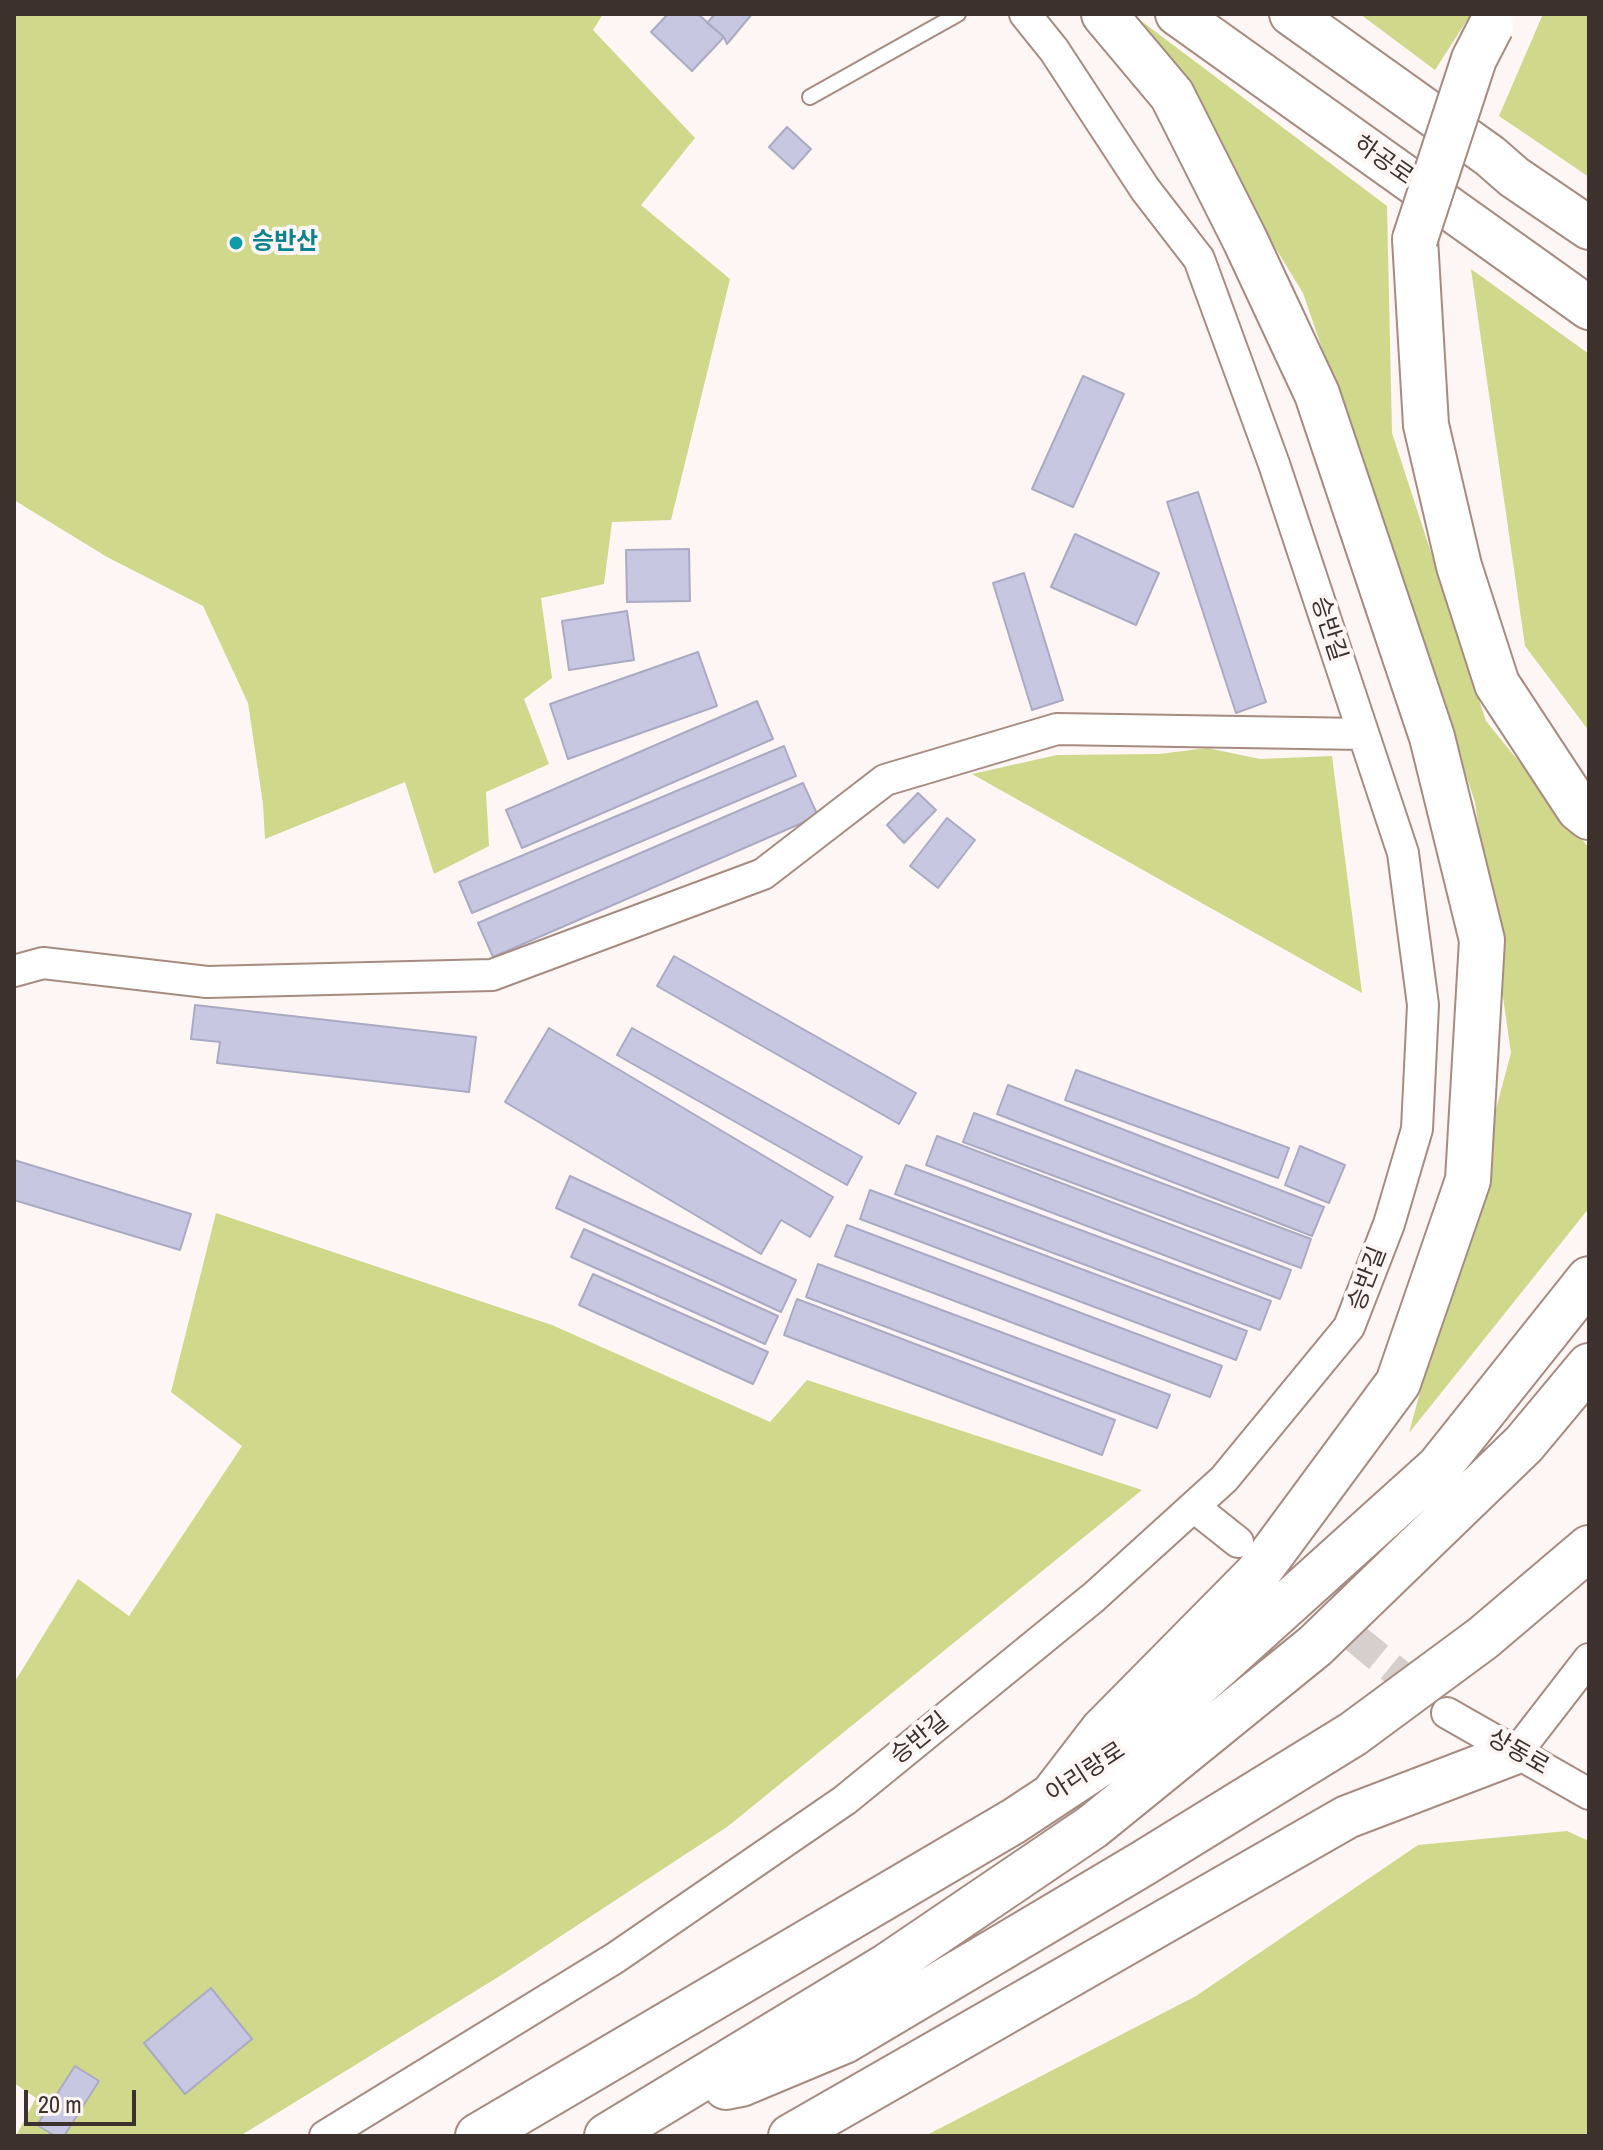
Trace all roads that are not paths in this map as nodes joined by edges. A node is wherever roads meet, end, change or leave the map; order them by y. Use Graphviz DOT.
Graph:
graph roads {
  1 [pos="958,14"];
  2 [pos="1025,14"];
  3 [pos="1104,14"];
  4 [pos="1177,14"];
  5 [pos="1291,14"];
  6 [pos="1496,20"];
  7 [pos="810,97"];
  8 [pos="1589,228"];
  9 [pos="1589,308"];
  10 [pos="1363,734"];
  11 [pos="1589,817"];
  12 [pos="14,971"];
  13 [pos="1589,1279"];
  14 [pos="1589,1366"];
  15 [pos="1194,1507"];
  16 [pos="1238,1542"];
  17 [pos="1589,1548"];
  18 [pos="1589,1659"];
  19 [pos="1447,1713"];
  20 [pos="1517,1752"];
  21 [pos="1589,1794"];
  22 [pos="1053,1795"];
  23 [pos="676,2096"];
  24 [pos="325,2136"];
  25 [pos="478,2136"];
  26 [pos="607,2136"];
  27 [pos="790,2136"];
  1 -- 7 [label="lane"];
  2 -- 10 [label="street, 승반길"];
  3 -- 22 [label="highway"];
  4 -- 9 [label="street, 하공로"];
  5 -- 8 [label="street"];
  6 -- 11 [label="highway, bridge"];
  10 -- 12 [label="street"];
  10 -- 15 [label="street, 승반길"];
  13 -- 22 [label="highway, 아리랑로"];
  14 -- 23 [label="highway, 아리랑로"];
  15 -- 16 [label="street"];
  15 -- 24 [label="street, 승반길"];
  17 -- 23 [label="highway"];
  18 -- 20 [label="street"];
  19 -- 20 [label="street, 상동로"];
  20 -- 21 [label="street, 상동로"];
  20 -- 27 [label="street"];
  22 -- 25 [label="highway, 아리랑로"];
  23 -- 26 [label="highway, 아리랑로"];
}
